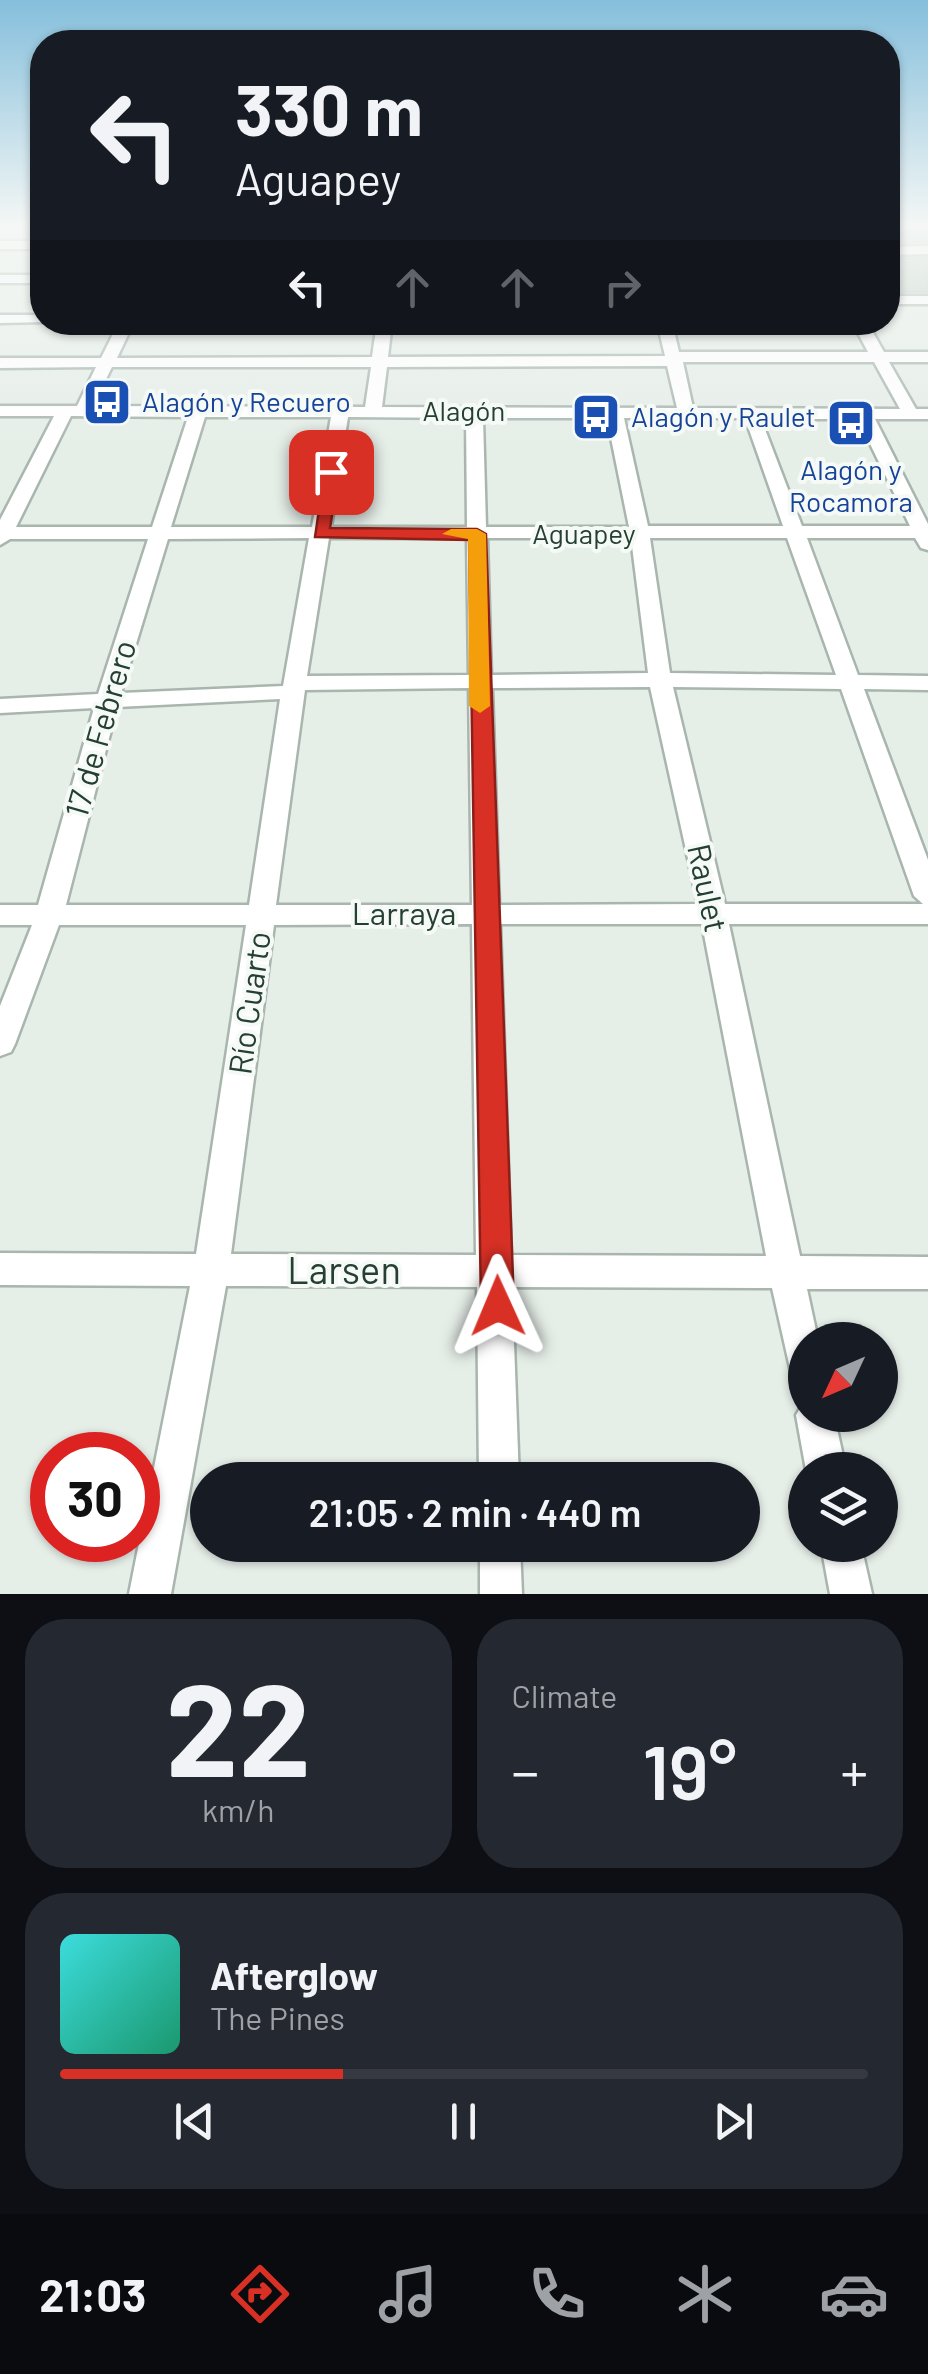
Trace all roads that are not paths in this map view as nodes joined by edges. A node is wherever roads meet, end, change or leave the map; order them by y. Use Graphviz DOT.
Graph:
graph roads {
  1 [pos="0,319"];
  2 [pos="30,319"];
  3 [pos="120,335"];
  4 [pos="383,335"];
  5 [pos="668,335"];
  6 [pos="866,335"];
  7 [pos="877,357"];
  8 [pos="928,357"];
  9 [pos="675,359"];
  10 [pos="107,362"];
  11 [pos="381,362"];
  12 [pos="0,363"];
  13 [pos="74,410"];
  14 [pos="0,411"];
  15 [pos="341,411"];
  16 [pos="373,411"];
  17 [pos="198,412"];
  18 [pos="474,412"];
  19 [pos="614,412"];
  20 [pos="686,412"];
  21 [pos="751,413"];
  22 [pos="864,413"];
  23 [pos="919,414"];
  24 [pos="160,533"];
  25 [pos="321,534"];
  26 [pos="477,534"];
  27 [pos="640,534"];
  28 [pos="794,534"];
  29 [pos="1,535"];
  30 [pos="926,536"];
  31 [pos="479,680"];
  32 [pos="660,680"];
  33 [pos="852,682"];
  34 [pos="928,684"];
  35 [pos="294,688"];
  36 [pos="107,703"];
  37 [pos="0,706"];
  38 [pos="928,896"];
  39 [pos="713,912"];
  40 [pos="263,914"];
  41 [pos="488,914"];
  42 [pos="928,914"];
  43 [pos="0,916"];
  44 [pos="49,916"];
  45 [pos="0,1044"];
  46 [pos="0,1269"];
  47 [pos="211,1270"];
  48 [pos="497,1272"];
  49 [pos="928,1273"];
  50 [pos="787,1275"];
  51 [pos="797,1322"];
  52 [pos="499,1462"];
  53 [pos="500,1562"];
  54 [pos="845,1562"];
  55 [pos="150,1594"];
  56 [pos="500,1594"];
  57 [pos="851,1594"];
  1 -- 2 [label="street"];
  3 -- 10 [label="street"];
  4 -- 11 [label="street"];
  5 -- 9 [label="street"];
  6 -- 7 [label="street"];
  7 -- 8 [label="street"];
  7 -- 9 [label="street"];
  7 -- 23 [label="street"];
  9 -- 11 [label="street"];
  9 -- 20 [label="street"];
  10 -- 11 [label="street"];
  10 -- 12 [label="street"];
  10 -- 13 [label="street"];
  11 -- 16 [label="street"];
  13 -- 14 [label="street, Alagón"];
  13 -- 17 [label="street, Alagón"];
  13 -- 29 [label="street"];
  15 -- 16 [label="street, Alagón"];
  15 -- 17 [label="street, Alagón"];
  15 -- 25 [label="street, Río Cuarto"];
  16 -- 18 [label="street, Alagón"];
  17 -- 24 [label="street, 17 de Febrero"];
  18 -- 19 [label="street, Alagón"];
  18 -- 26 [label="street"];
  19 -- 20 [label="street, Alagón"];
  19 -- 27 [label="street, Raulet"];
  20 -- 21 [label="street, Alagón"];
  21 -- 22 [label="street, Alagón"];
  21 -- 28 [label="street"];
  22 -- 23 [label="street, Alagón"];
  22 -- 30 [label="street"];
  24 -- 25 [label="street, Aguapey"];
  24 -- 29 [label="street, Aguapey"];
  24 -- 36 [label="street, 17 de Febrero"];
  25 -- 26 [label="street, Aguapey"];
  25 -- 35 [label="street, Río Cuarto"];
  26 -- 27 [label="street, Aguapey"];
  26 -- 31 [label="street"];
  27 -- 28 [label="street, Aguapey"];
  27 -- 32 [label="street, Raulet"];
  28 -- 30 [label="street, Aguapey"];
  28 -- 33 [label="street"];
  31 -- 32 [label="street"];
  31 -- 35 [label="street"];
  31 -- 41 [label="street"];
  32 -- 33 [label="street"];
  32 -- 39 [label="street, Raulet"];
  33 -- 34 [label="street"];
  33 -- 38 [label="street"];
  35 -- 36 [label="street"];
  35 -- 40 [label="street, Río Cuarto"];
  36 -- 37 [label="street"];
  36 -- 44 [label="street, 17 de Febrero"];
  39 -- 41 [label="street, Larraya"];
  39 -- 42 [label="street, Larraya"];
  39 -- 50 [label="street, Raulet"];
  40 -- 41 [label="street, Larraya"];
  40 -- 44 [label="street, Larraya"];
  40 -- 47 [label="street, Río Cuarto"];
  41 -- 48 [label="street"];
  43 -- 44 [label="street, Larraya"];
  44 -- 45 [label="street, 17 de Febrero"];
  46 -- 47 [label="street, Larsen"];
  47 -- 48 [label="street, Larsen"];
  47 -- 55 [label="street, Río Cuarto"];
  48 -- 50 [label="street, Larsen"];
  48 -- 52 [label="street"];
  49 -- 50 [label="street, Larsen"];
  50 -- 51 [label="street, Raulet"];
  53 -- 56 [label="street"];
  54 -- 57 [label="street"];
}
